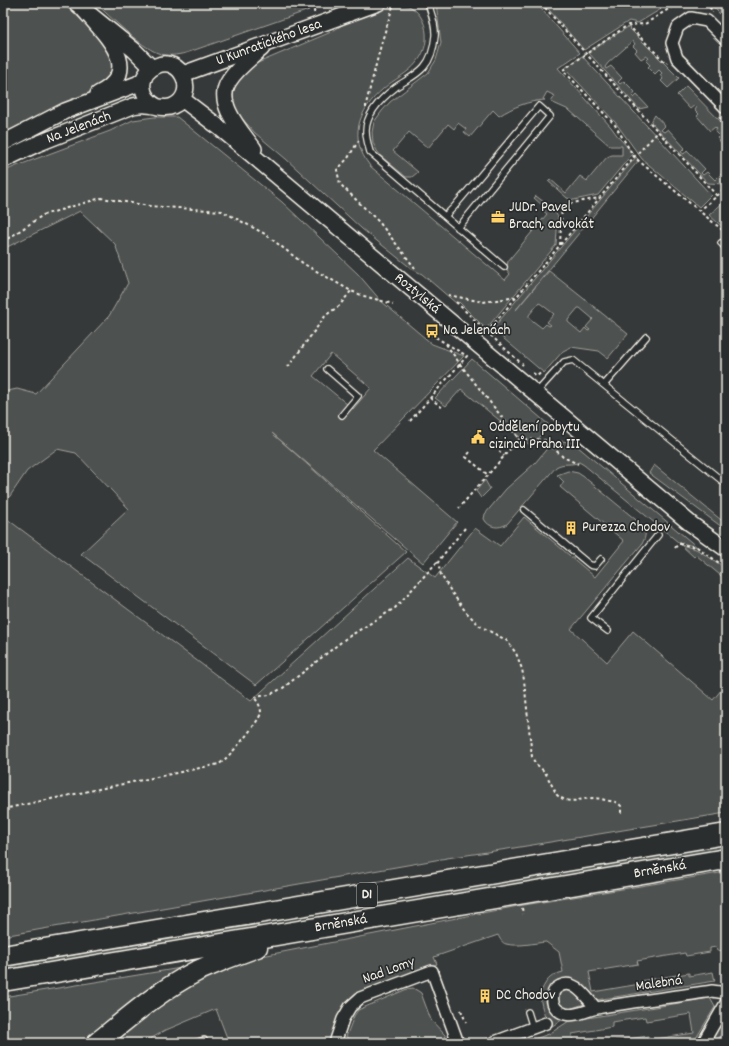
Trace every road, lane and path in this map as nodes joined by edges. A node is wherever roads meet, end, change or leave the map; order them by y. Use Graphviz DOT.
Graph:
graph roads {
  1 [pos="378,3"];
  2 [pos="428,3"];
  3 [pos="541,3"];
  4 [pos="678,3"];
  5 [pos="80,7"];
  6 [pos="628,25"];
  7 [pos="726,40"];
  8 [pos="268,43"];
  9 [pos="586,54"];
  10 [pos="678,58"];
  11 [pos="148,74"];
  12 [pos="183,74"];
  13 [pos="182,99"];
  14 [pos="158,107"];
  15 [pos="726,108"];
  16 [pos="65,111"];
  17 [pos="658,130"];
  18 [pos="3,143"];
  19 [pos="634,157"];
  20 [pos="3,160"];
  21 [pos="264,165"];
  22 [pos="726,187"];
  23 [pos="717,196"];
  24 [pos="600,198"];
  25 [pos="699,211"];
  26 [pos="445,216"];
  27 [pos="458,228"];
  28 [pos="726,234"];
  29 [pos="3,242"];
  30 [pos="721,243"];
  31 [pos="560,245"];
  32 [pos="726,248"];
  33 [pos="504,267"];
  34 [pos="351,291"];
  35 [pos="448,295"];
  36 [pos="518,296"];
  37 [pos="456,302"];
  38 [pos="393,304"];
  39 [pos="487,332"];
  40 [pos="432,335"];
  41 [pos="646,337"];
  42 [pos="446,344"];
  43 [pos="460,364"];
  44 [pos="288,368"];
  45 [pos="527,368"];
  46 [pos="327,369"];
  47 [pos="532,372"];
  48 [pos="543,372"];
  49 [pos="604,385"];
  50 [pos="535,394"];
  51 [pos="430,398"];
  52 [pos="444,409"];
  53 [pos="342,415"];
  54 [pos="504,420"];
  55 [pos="410,421"];
  56 [pos="496,428"];
  57 [pos="519,439"];
  58 [pos="470,452"];
  59 [pos="498,452"];
  60 [pos="504,456"];
  61 [pos="578,464"];
  62 [pos="488,475"];
  63 [pos="726,484"];
  64 [pos="459,508"];
  65 [pos="524,510"];
  66 [pos="465,528"];
  67 [pos="658,534"];
  68 [pos="675,548"];
  69 [pos="726,549"];
  70 [pos="601,559"];
  71 [pos="439,560"];
  72 [pos="726,568"];
  73 [pos="608,631"];
  74 [pos="3,809"];
  75 [pos="621,813"];
  76 [pos="726,834"];
  77 [pos="726,859"];
  78 [pos="296,931"];
  79 [pos="3,956"];
  80 [pos="3,981"];
  81 [pos="726,993"];
  82 [pos="726,1003"];
  83 [pos="596,1008"];
  84 [pos="461,1010"];
  85 [pos="528,1012"];
  86 [pos="466,1022"];
  87 [pos="546,1023"];
  88 [pos="533,1028"];
  89 [pos="204,1040"];
  90 [pos="97,1043"];
  91 [pos="195,1043"];
  92 [pos="335,1043"];
  93 [pos="458,1043"];
  94 [pos="492,1043"];
  95 [pos="703,1043"];
  1 -- 8 [label="main road, U Kunratického lesa"];
  2 -- 26 [label="lane"];
  3 -- 9 [label="path"];
  4 -- 6 [label="path"];
  5 -- 11 [label="main road"];
  5 -- 16 [label="main road"];
  6 -- 9 [label="path"];
  6 -- 10 [label="path"];
  7 -- 10 [label="street"];
  8 -- 12 [label="main road, U Kunratického lesa"];
  8 -- 21 [label="main road"];
  9 -- 17 [label="path"];
  9 -- 19 [label="path"];
  10 -- 15 [label="street"];
  11 -- 12 [label="main road, Na Jelenách"];
  11 -- 14 [label="main road"];
  11 -- 16 [label="main road, Na Jelenách"];
  12 -- 13 [label="main road"];
  13 -- 14 [label="main road, Na Jelenách"];
  13 -- 21 [label="main road, Roztylská"];
  14 -- 20 [label="main road, Na Jelenách"];
  16 -- 18 [label="main road, Na Jelenách"];
  17 -- 19 [label="path"];
  17 -- 23 [label="path"];
  19 -- 24 [label="path"];
  19 -- 25 [label="path"];
  21 -- 50 [label="main road, Roztylská"];
  22 -- 23 [label="path"];
  23 -- 25 [label="path"];
  24 -- 31 [label="path"];
  24 -- 31 [label="path"];
  25 -- 28 [label="path"];
  26 -- 27 [label="lane"];
  26 -- 27 [label="lane"];
  27 -- 33 [label="lane"];
  29 -- 34 [label="path"];
  30 -- 32 [label="lane"];
  31 -- 36 [label="path"];
  34 -- 38 [label="path"];
  34 -- 44 [label="path"];
  35 -- 36 [label="path"];
  36 -- 39 [label="path"];
  37 -- 39 [label="path"];
  39 -- 45 [label="path"];
  40 -- 42 [label="path"];
  41 -- 49 [label="lane"];
  42 -- 43 [label="path"];
  42 -- 43 [label="path"];
  43 -- 51 [label="path"];
  43 -- 54 [label="path"];
  46 -- 53 [label="lane"];
  47 -- 48 [label="path"];
  49 -- 50 [label="lane"];
  49 -- 63 [label="lane"];
  50 -- 69 [label="main road, Roztylská"];
  51 -- 52 [label="path"];
  51 -- 55 [label="path"];
  54 -- 56 [label="path"];
  54 -- 57 [label="path"];
  57 -- 60 [label="path"];
  57 -- 61 [label="path"];
  58 -- 62 [label="path"];
  59 -- 60 [label="path"];
  60 -- 62 [label="path"];
  62 -- 64 [label="path"];
  65 -- 70 [label="lane"];
  66 -- 71 [label="path"];
  67 -- 73 [label="lane"];
  68 -- 72 [label="path"];
  71 -- 74 [label="path"];
  71 -- 75 [label="path"];
  76 -- 79 [label="highway, Brněnská / D1"];
  77 -- 78 [label="highway, Brněnská / D1"];
  78 -- 80 [label="highway, Brněnská / D1"];
  78 -- 90 [label="highway"];
  81 -- 83 [label="street, Malebná"];
  82 -- 95 [label="street"];
  84 -- 86 [label="path"];
  85 -- 88 [label="lane"];
  87 -- 88 [label="street"];
  88 -- 94 [label="street"];
  89 -- 91 [label="lane"];
  92 -- 93 [label="street, Nad Lomy"];
}
